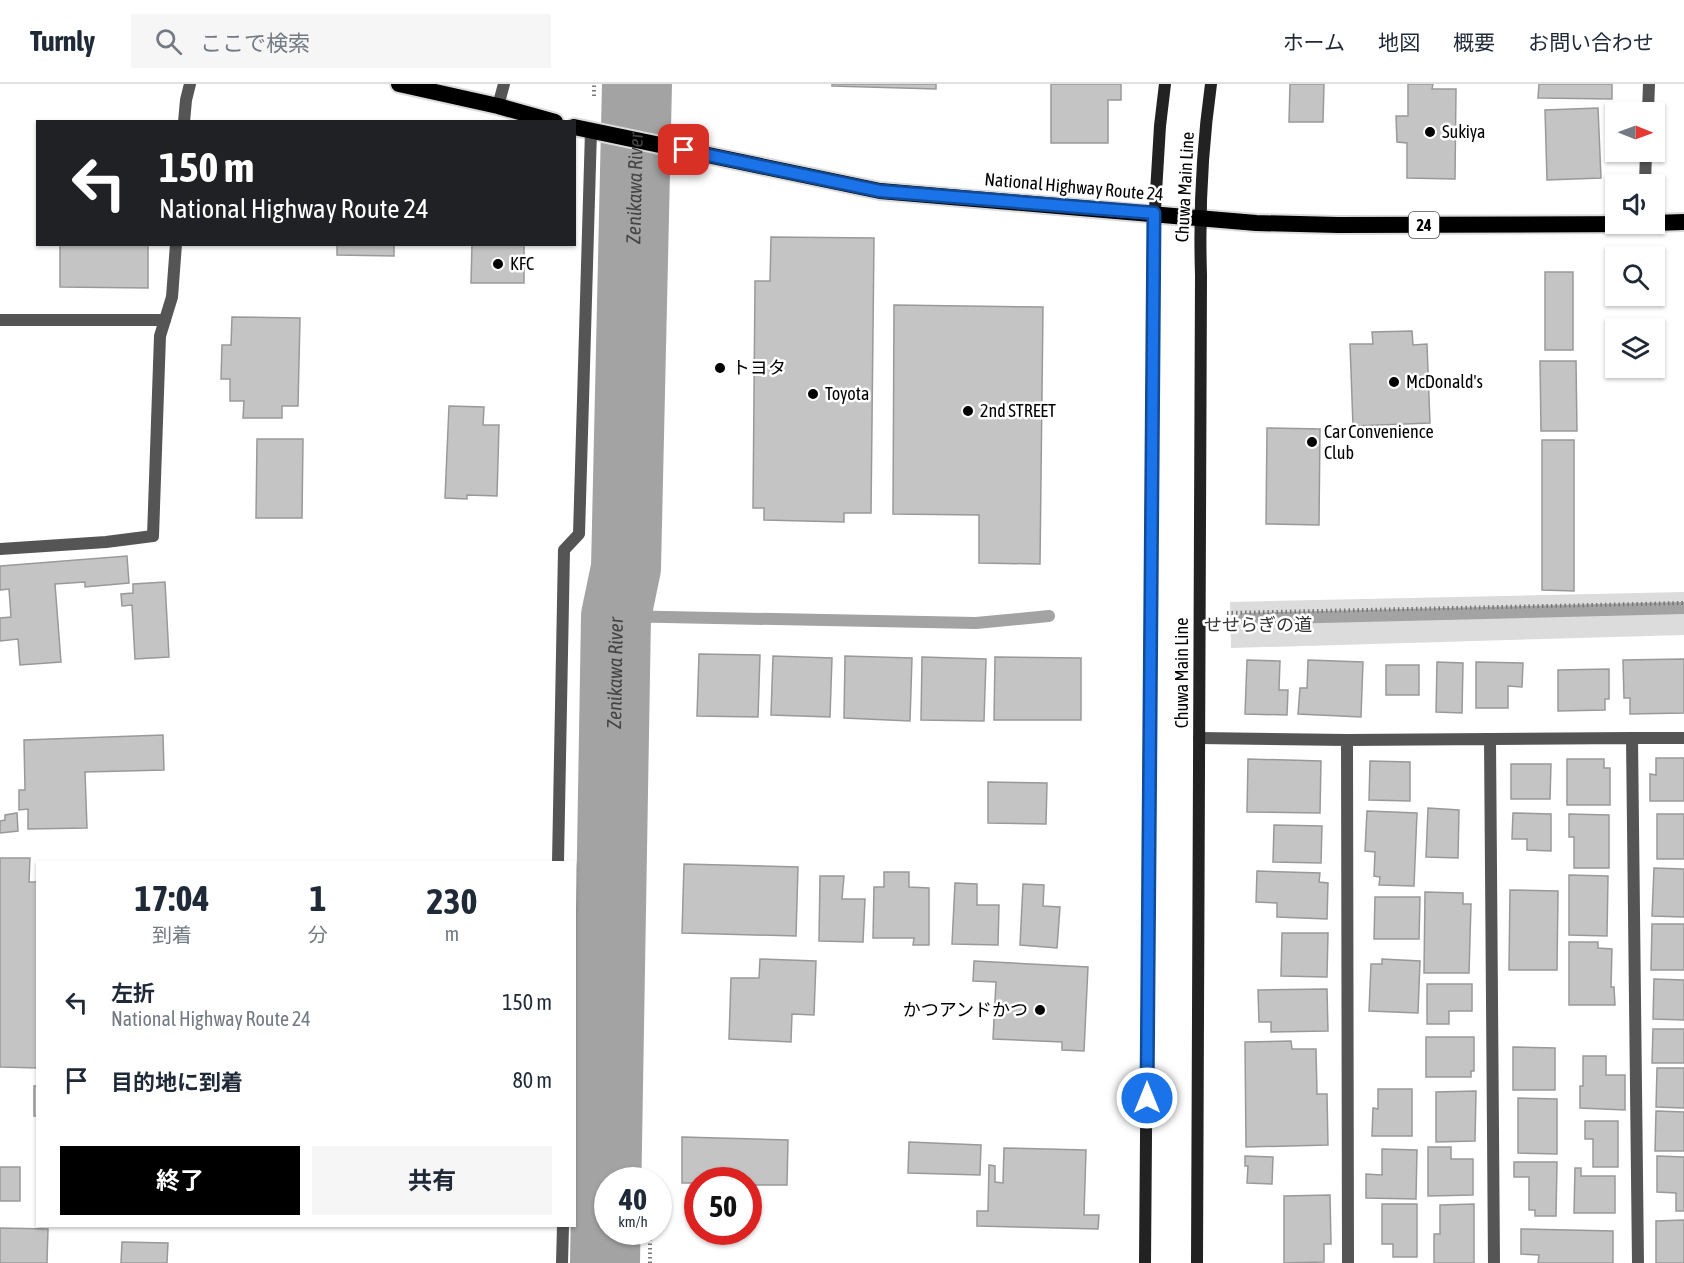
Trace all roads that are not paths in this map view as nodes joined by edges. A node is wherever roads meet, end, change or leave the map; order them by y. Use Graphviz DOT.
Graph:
graph roads {
  1 [pos="190,84"];
  2 [pos="399,84"];
  3 [pos="504,84"];
  4 [pos="1165,84"];
  5 [pos="1211,84"];
  6 [pos="1649,84"];
  7 [pos="1648,102"];
  8 [pos="498,106"];
  9 [pos="184,120"];
  10 [pos="548,120"];
  11 [pos="588,130"];
  12 [pos="1154,213"];
  13 [pos="1199,219"];
  14 [pos="1684,222"];
  15 [pos="1665,223"];
  16 [pos="1605,224"];
  17 [pos="176,246"];
  18 [pos="0,320"];
  19 [pos="165,320"];
  20 [pos="0,549"];
  21 [pos="1199,738"];
  22 [pos="1632,738"];
  23 [pos="1684,738"];
  24 [pos="1490,739"];
  25 [pos="1347,740"];
  26 [pos="558,861"];
  27 [pos="563,1227"];
  28 [pos="562,1263"];
  29 [pos="1145,1263"];
  30 [pos="1197,1263"];
  31 [pos="1348,1263"];
  32 [pos="1494,1263"];
  33 [pos="1638,1263"];
  1 -- 9 [label="street"];
  2 -- 8 [label="highway"];
  3 -- 8 [label="street"];
  4 -- 12 [label="main road, Chuwa Main Line"];
  5 -- 13 [label="main road, Chuwa Main Line"];
  6 -- 7 [label="street"];
  8 -- 10 [label="highway"];
  11 -- 12 [label="highway, National Highway Route 24 / 24"];
  11 -- 26 [label="street"];
  12 -- 13 [label="highway, National Highway Route 24 / 24"];
  12 -- 29 [label="main road, Chuwa Main Line"];
  13 -- 16 [label="highway, National Highway Route 24 / 24"];
  13 -- 21 [label="main road, Chuwa Main Line"];
  14 -- 15 [label="highway"];
  17 -- 19 [label="street"];
  18 -- 19 [label="street"];
  19 -- 20 [label="street"];
  21 -- 25 [label="street"];
  21 -- 30 [label="main road, Chuwa Main Line"];
  22 -- 23 [label="street"];
  22 -- 24 [label="street"];
  22 -- 33 [label="street"];
  24 -- 25 [label="street"];
  24 -- 32 [label="street"];
  25 -- 31 [label="street"];
  27 -- 28 [label="street"];
}
